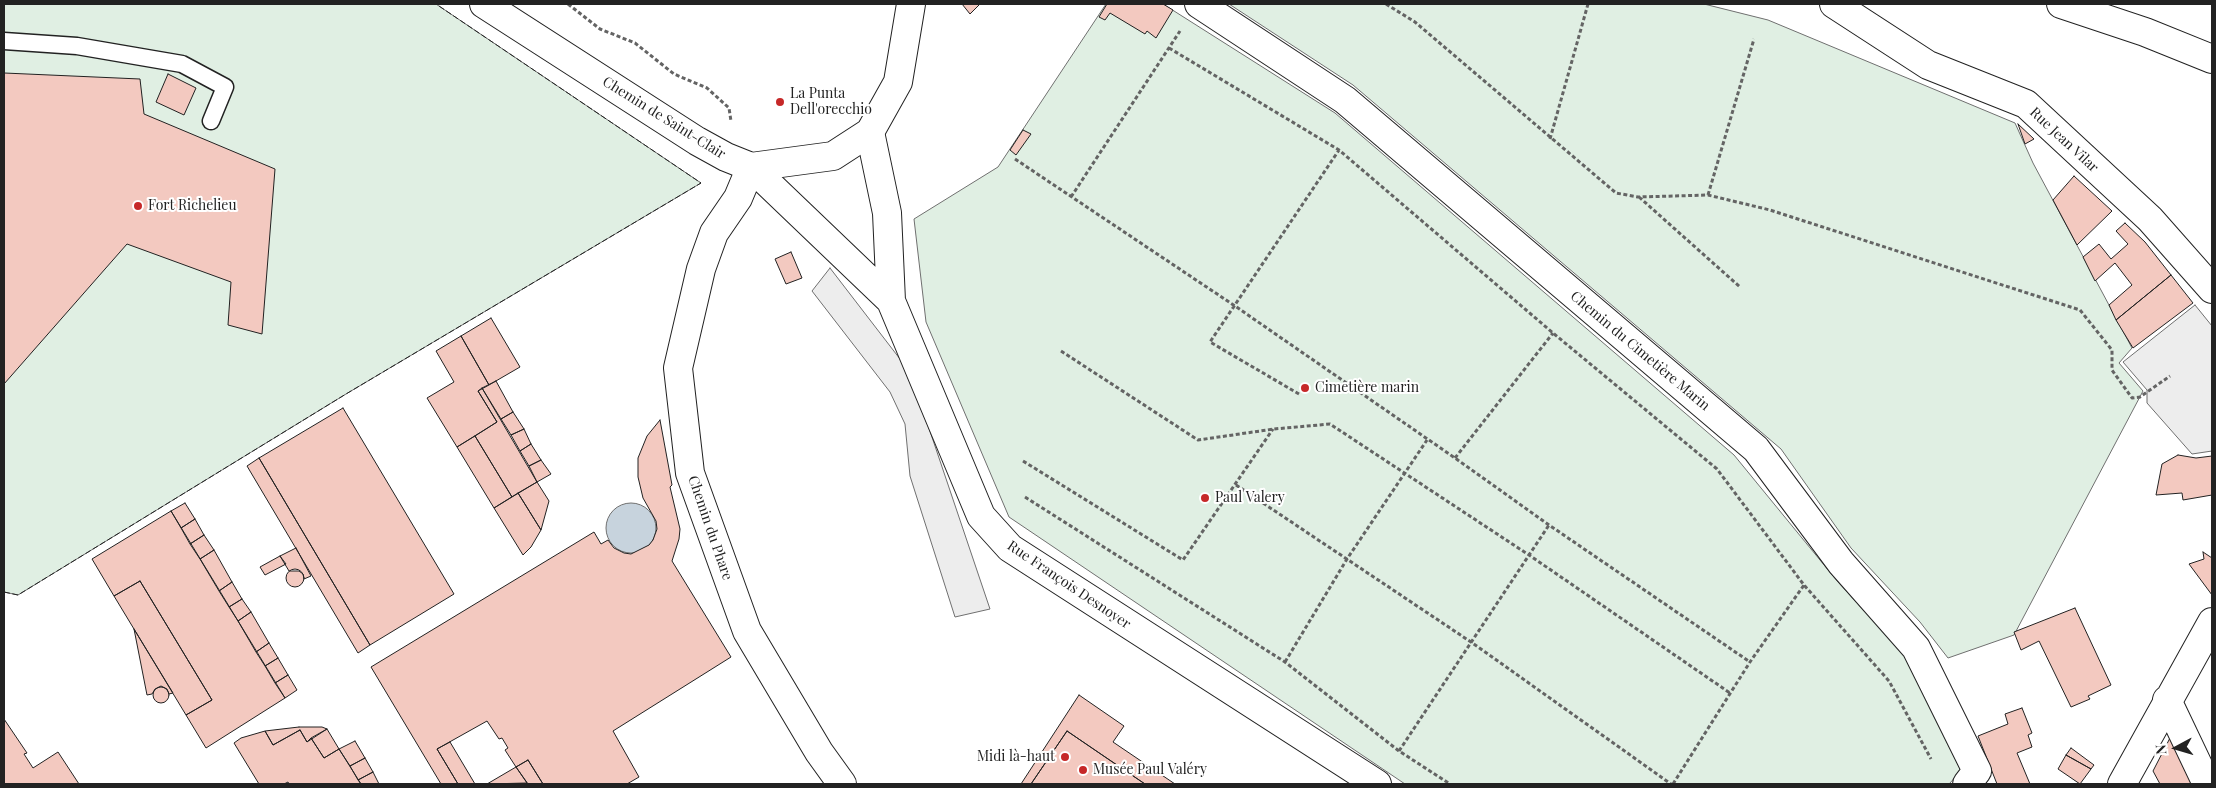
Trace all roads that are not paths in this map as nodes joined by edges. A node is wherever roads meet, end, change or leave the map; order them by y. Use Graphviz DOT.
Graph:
graph roads {
  1 [pos="484,4"];
  2 [pos="911,4"];
  3 [pos="1199,4"];
  4 [pos="1834,4"];
  5 [pos="2061,4"];
  6 [pos="4,41"];
  7 [pos="2212,59"];
  8 [pos="211,121"];
  9 [pos="870,132"];
  10 [pos="751,166"];
  11 [pos="2212,289"];
  12 [pos="890,301"];
  13 [pos="2212,622"];
  14 [pos="2167,700"];
  15 [pos="842,784"];
  16 [pos="1377,784"];
  17 [pos="1967,784"];
  18 [pos="2122,784"];
  19 [pos="2207,784"];
  1 -- 10 [label="street, Chemin de Saint-Clair"];
  2 -- 9 [label="street, Chemin de Saint-Clair"];
  3 -- 17 [label="street, Chemin du Cimetière Marin"];
  4 -- 11 [label="street, Rue Jean Vilar"];
  5 -- 7 [label="street"];
  6 -- 8 [label="lane"];
  9 -- 10 [label="street, Chemin de Saint-Clair"];
  9 -- 12 [label="street, Rue François Desnoyer"];
  10 -- 12 [label="street"];
  10 -- 15 [label="street, Chemin du Phare"];
  12 -- 16 [label="street, Rue François Desnoyer"];
  13 -- 14 [label="street"];
  14 -- 18 [label="street"];
  14 -- 19 [label="street"];
}
